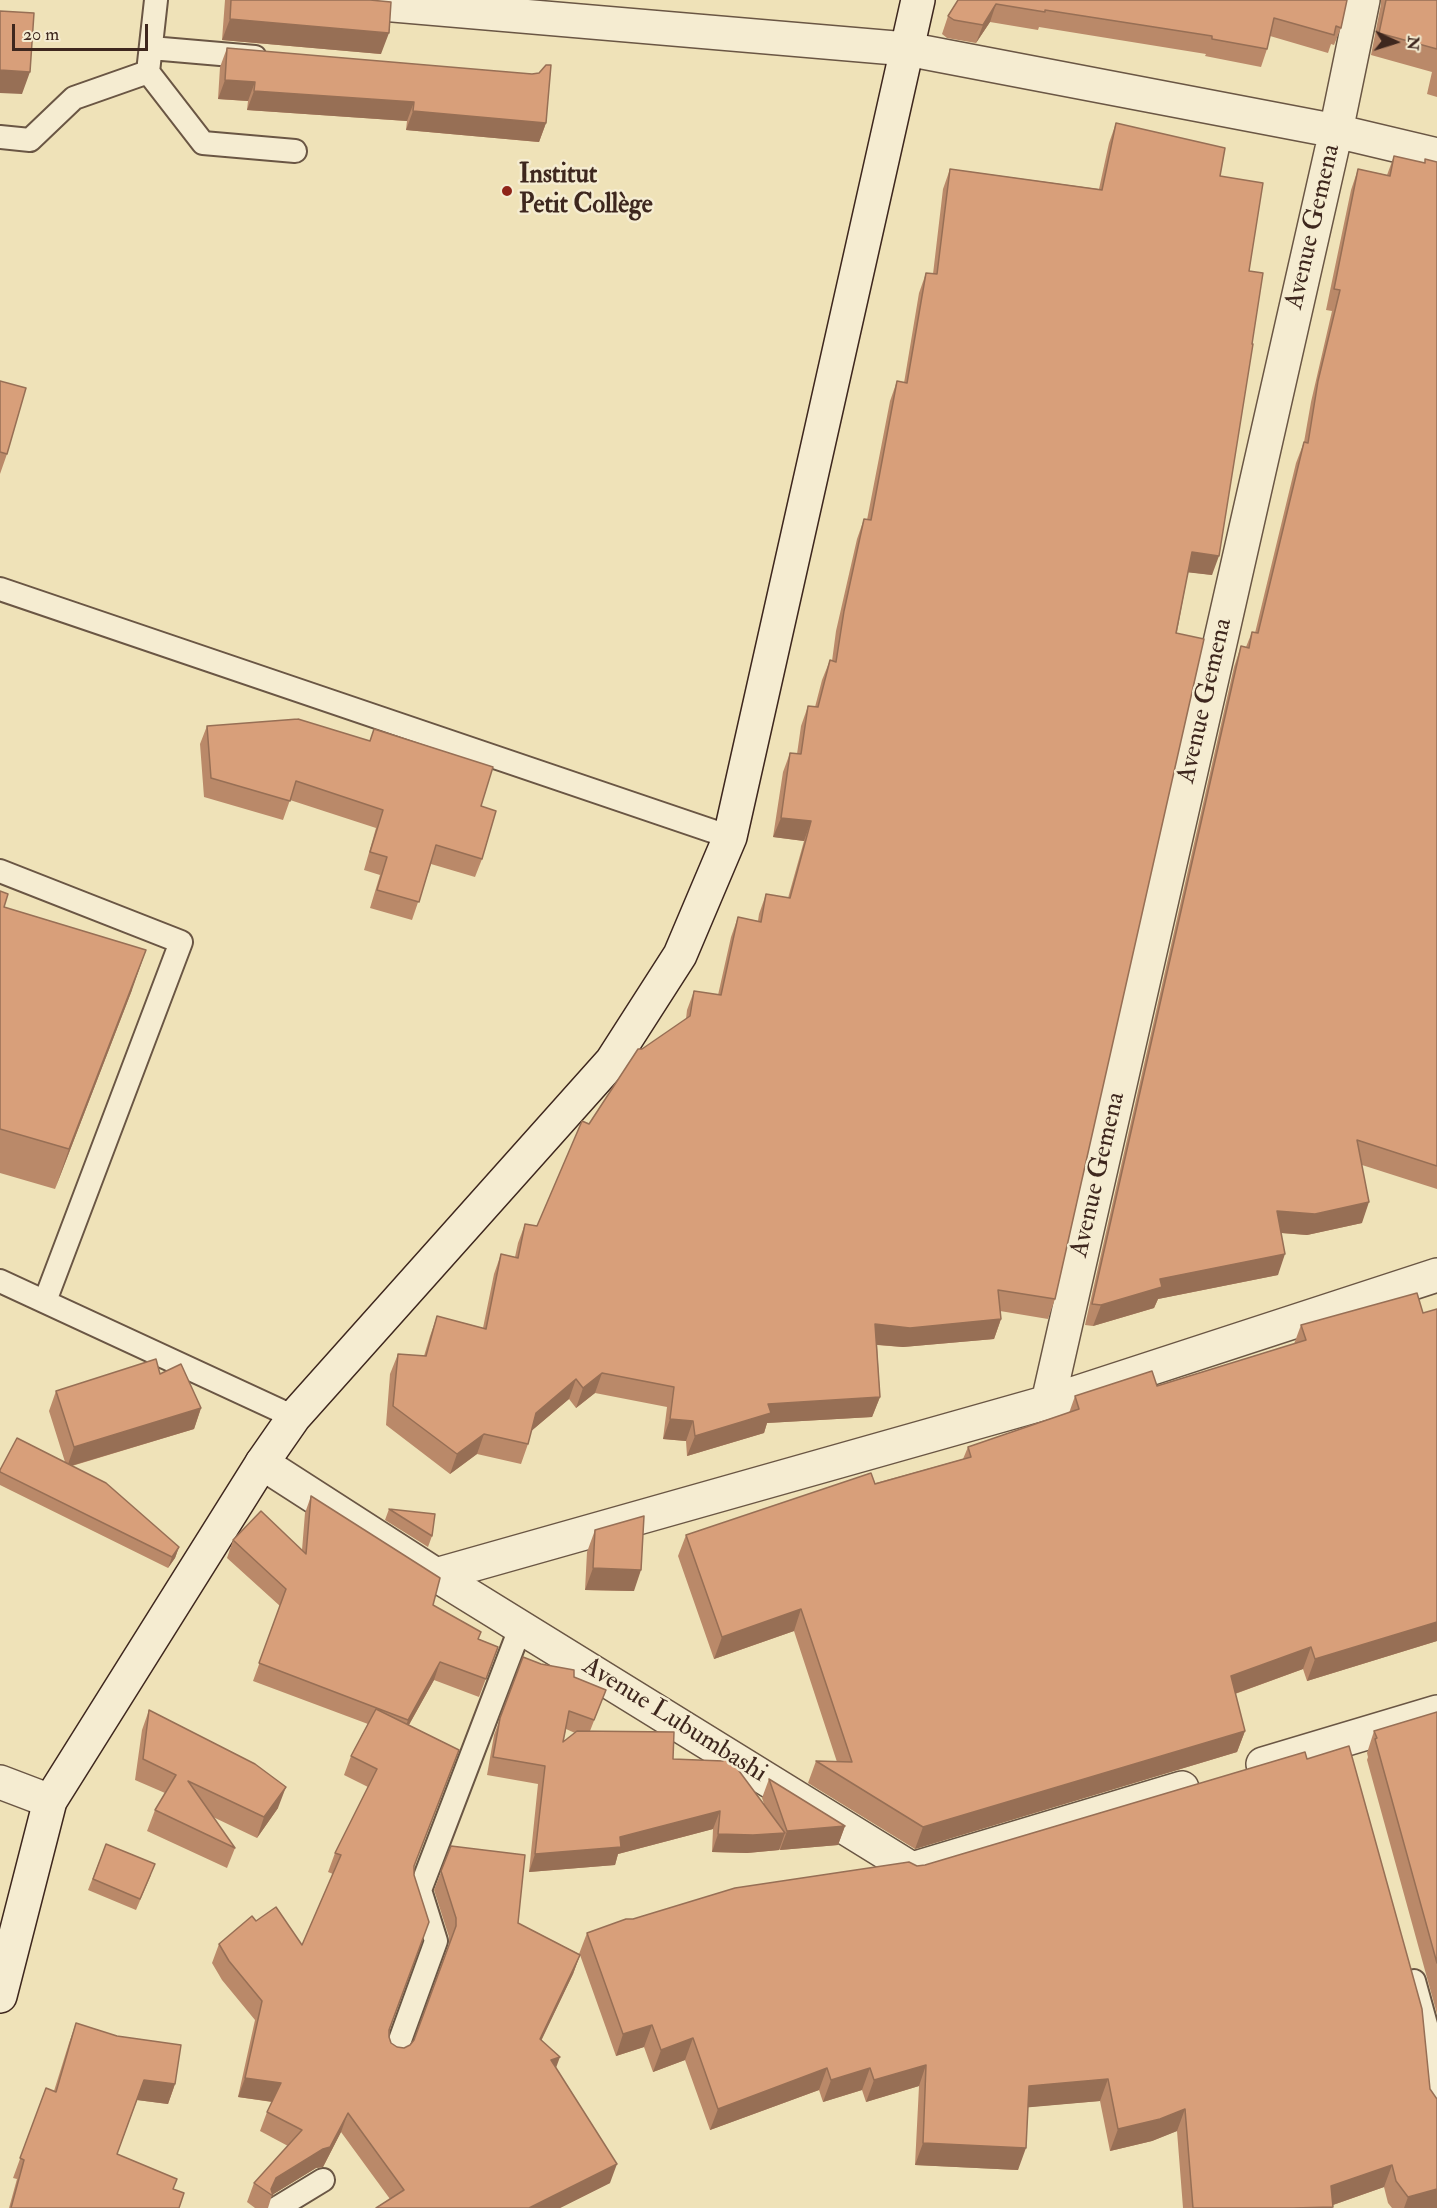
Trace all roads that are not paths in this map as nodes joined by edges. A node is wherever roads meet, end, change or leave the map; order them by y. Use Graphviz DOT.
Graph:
graph roads {
  1 [pos="156,0"];
  2 [pos="335,0"];
  3 [pos="918,0"];
  4 [pos="1363,0"];
  5 [pos="151,48"];
  6 [pos="907,49"];
  7 [pos="280,59"];
  8 [pos="148,72"];
  9 [pos="1336,131"];
  10 [pos="0,137"];
  11 [pos="295,151"];
  12 [pos="1437,155"];
  13 [pos="0,589"];
  14 [pos="730,837"];
  15 [pos="0,872"];
  16 [pos="1437,1275"];
  17 [pos="0,1281"];
  18 [pos="45,1301"];
  19 [pos="1048,1402"];
  20 [pos="294,1417"];
  21 [pos="262,1462"];
  22 [pos="436,1575"];
  23 [pos="521,1626"];
  24 [pos="1437,1712"];
  25 [pos="0,1782"];
  26 [pos="50,1801"];
  27 [pos="912,1869"];
  28 [pos="877,1874"];
  29 [pos="1407,1959"];
  30 [pos="0,1996"];
  31 [pos="1432,2027"];
  32 [pos="395,2054"];
  33 [pos="1435,2109"];
  34 [pos="323,2180"];
  35 [pos="278,2208"];
  1 -- 5 [label="lane"];
  2 -- 6 [label="street"];
  3 -- 6 [label="street"];
  4 -- 9 [label="street, Avenue Gemena"];
  5 -- 7 [label="lane"];
  5 -- 8 [label="lane"];
  6 -- 9 [label="street"];
  6 -- 14 [label="street"];
  8 -- 10 [label="lane"];
  8 -- 11 [label="lane"];
  9 -- 12 [label="street"];
  9 -- 19 [label="street, Avenue Gemena"];
  13 -- 14 [label="lane"];
  14 -- 20 [label="street"];
  15 -- 18 [label="lane"];
  16 -- 19 [label="street"];
  17 -- 18 [label="lane"];
  18 -- 20 [label="lane"];
  19 -- 22 [label="street"];
  20 -- 21 [label="street"];
  21 -- 22 [label="street, Avenue Lubumbashi"];
  21 -- 26 [label="street"];
  22 -- 23 [label="street, Avenue Lubumbashi"];
  23 -- 27 [label="street, Avenue Lubumbashi"];
  23 -- 32 [label="lane"];
  24 -- 27 [label="street"];
  25 -- 26 [label="street"];
  26 -- 30 [label="street"];
  27 -- 28 [label="lane"];
  29 -- 31 [label="lane"];
  31 -- 33 [label="lane"];
  34 -- 35 [label="lane"];
}
